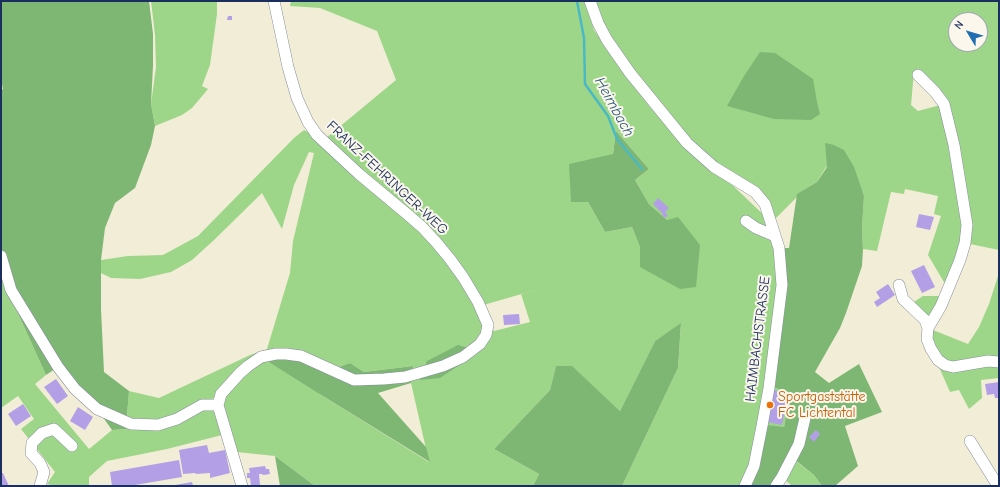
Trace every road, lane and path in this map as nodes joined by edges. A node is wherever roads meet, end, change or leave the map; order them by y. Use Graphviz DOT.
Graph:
graph roads {
  1 [pos="274,1"];
  2 [pos="590,1"];
  3 [pos="918,75"];
  4 [pos="746,221"];
  5 [pos="775,236"];
  6 [pos="1,256"];
  7 [pos="899,285"];
  8 [pos="928,328"];
  9 [pos="999,362"];
  10 [pos="218,405"];
  11 [pos="805,418"];
  12 [pos="970,441"];
  13 [pos="72,446"];
  14 [pos="42,486"];
  15 [pos="242,486"];
  16 [pos="745,486"];
  17 [pos="776,486"];
  18 [pos="998,486"];
  1 -- 10 [label="street, FRANZ-FEHRINGER-WEG"];
  2 -- 5 [label="street, HAIMBACHSTRASSE"];
  3 -- 8 [label="street"];
  4 -- 5 [label="street"];
  5 -- 16 [label="street, HAIMBACHSTRASSE"];
  6 -- 10 [label="street"];
  7 -- 8 [label="street"];
  8 -- 9 [label="street"];
  10 -- 15 [label="street"];
  11 -- 17 [label="street"];
  12 -- 18 [label="street"];
  13 -- 14 [label="street"];
}
